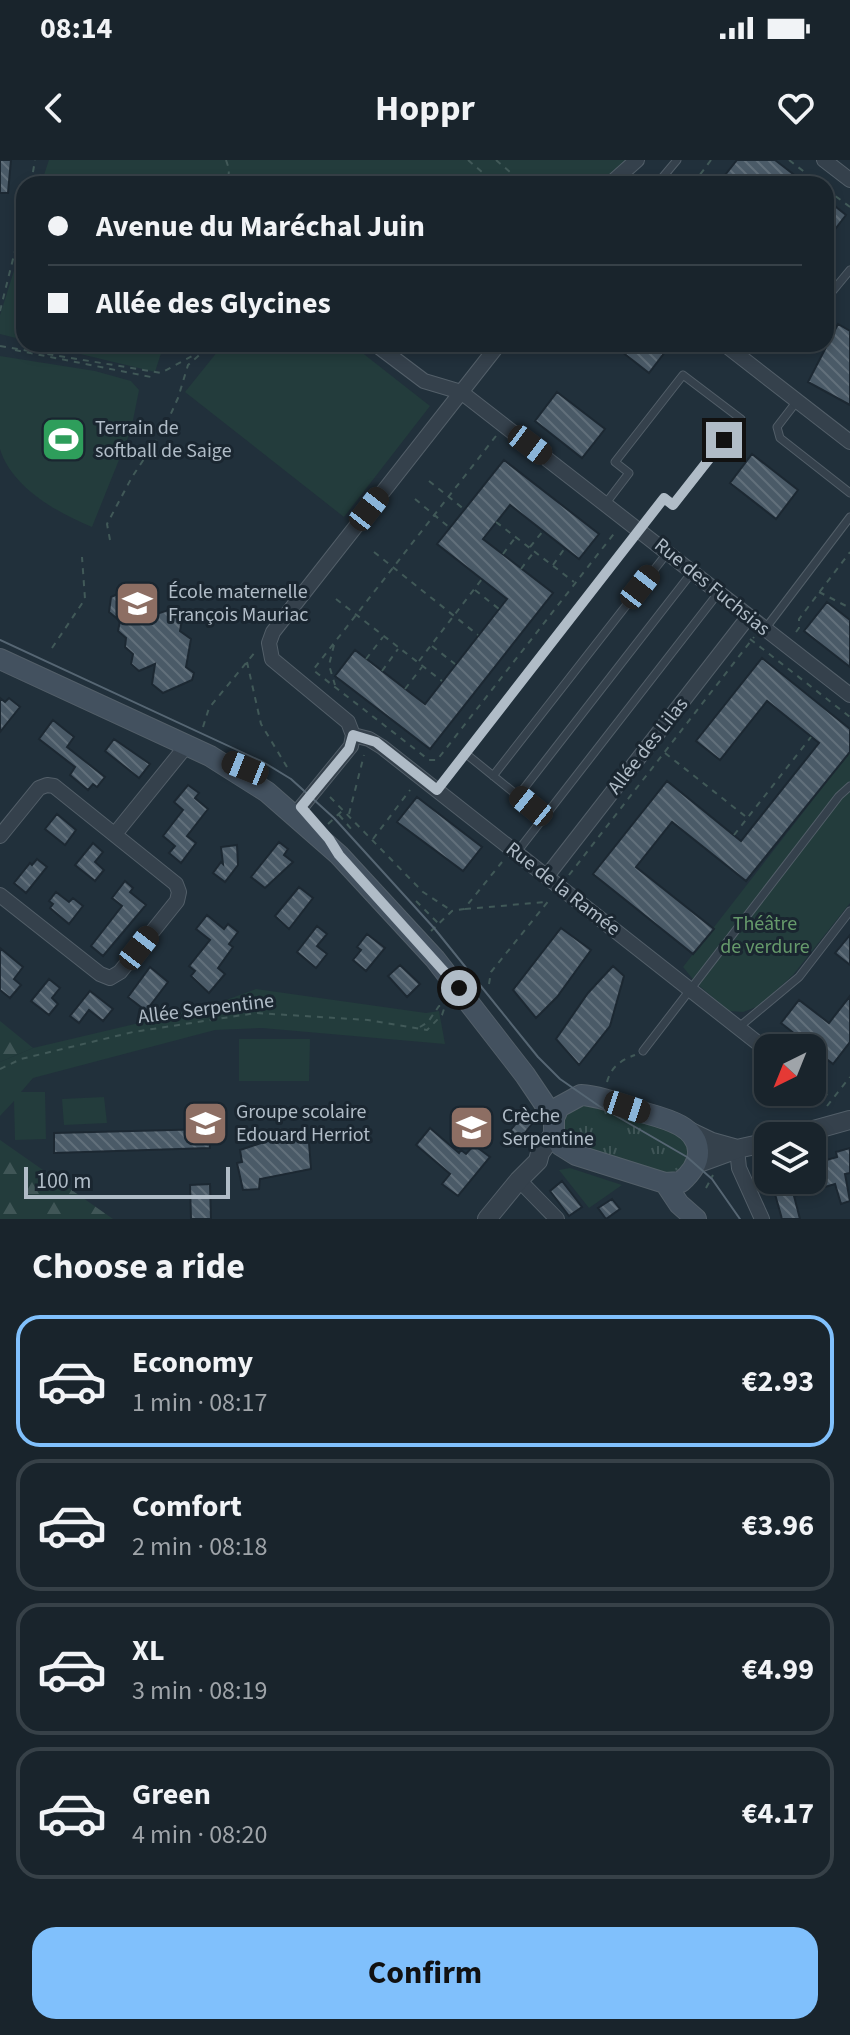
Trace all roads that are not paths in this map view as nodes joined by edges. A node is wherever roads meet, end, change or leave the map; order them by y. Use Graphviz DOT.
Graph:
graph roads {
  1 [pos="637,160"];
  2 [pos="677,160"];
  3 [pos="824,160"];
  4 [pos="619,176"];
  5 [pos="664,176"];
  6 [pos="850,180"];
  7 [pos="850,270"];
  8 [pos="834,289"];
  9 [pos="386,352"];
  10 [pos="493,352"];
  11 [pos="734,352"];
  12 [pos="461,392"];
  13 [pos="797,401"];
  14 [pos="850,442"];
  15 [pos="850,493"];
  16 [pos="606,503"];
  17 [pos="850,517"];
  18 [pos="639,529"];
  19 [pos="668,552"];
  20 [pos="693,571"];
  21 [pos="719,592"];
  22 [pos="749,616"];
  23 [pos="764,628"];
  24 [pos="0,659"];
  25 [pos="850,695"];
  26 [pos="353,735"];
  27 [pos="187,745"];
  28 [pos="465,753"];
  29 [pos="493,776"];
  30 [pos="850,786"];
  31 [pos="437,790"];
  32 [pos="518,796"];
  33 [pos="298,811"];
  34 [pos="544,817"];
  35 [pos="115,834"];
  36 [pos="0,836"];
  37 [pos="511,855"];
  38 [pos="547,876"];
  39 [pos="0,895"];
  40 [pos="850,911"];
  41 [pos="690,989"];
  42 [pos="739,1027"];
  43 [pos="754,1039"];
  44 [pos="643,1051"];
  45 [pos="525,1075"];
  46 [pos="569,1100"];
  47 [pos="850,1120"];
  48 [pos="554,1125"];
  49 [pos="826,1127"];
  50 [pos="689,1131"];
  51 [pos="754,1145"];
  52 [pos="737,1149"];
  53 [pos="567,1150"];
  54 [pos="538,1161"];
  55 [pos="704,1169"];
  56 [pos="519,1180"];
  57 [pos="673,1182"];
  58 [pos="695,1217"];
  59 [pos="487,1219"];
  60 [pos="557,1219"];
  61 [pos="762,1219"];
  1 -- 4 [label="street"];
  2 -- 5 [label="lane"];
  3 -- 6 [label="street"];
  7 -- 8 [label="lane"];
  9 -- 12 [label="street, Rue des Fuchsias"];
  10 -- 12 [label="street"];
  11 -- 13 [label="street"];
  12 -- 16 [label="street, Rue des Fuchsias"];
  12 -- 26 [label="street"];
  13 -- 14 [label="street"];
  13 -- 15 [label="lane"];
  16 -- 18 [label="street, Rue des Fuchsias"];
  16 -- 18 [label="lane"];
  17 -- 23 [label="lane"];
  18 -- 19 [label="street, Rue des Fuchsias"];
  18 -- 28 [label="lane"];
  19 -- 20 [label="street, Rue des Fuchsias"];
  19 -- 29 [label="lane"];
  20 -- 21 [label="street, Rue des Fuchsias"];
  20 -- 32 [label="lane"];
  21 -- 22 [label="street, Rue des Fuchsias"];
  21 -- 34 [label="lane"];
  22 -- 23 [label="street, Rue des Fuchsias"];
  22 -- 38 [label="street, Allée des Lilas"];
  23 -- 25 [label="street, Rue des Fuchsias"];
  24 -- 27 [label="main road"];
  26 -- 31 [label="street, Rue de la Ramée"];
  26 -- 33 [label="street"];
  27 -- 33 [label="main road"];
  27 -- 35 [label="street"];
  28 -- 29 [label="lane"];
  28 -- 31 [label="lane"];
  29 -- 32 [label="lane"];
  30 -- 41 [label="lane"];
  31 -- 37 [label="street, Rue de la Ramée"];
  32 -- 34 [label="lane"];
  33 -- 45 [label="main road"];
  34 -- 37 [label="lane"];
  35 -- 36 [label="street"];
  35 -- 39 [label="street"];
  37 -- 38 [label="street, Rue de la Ramée"];
  38 -- 41 [label="street, Rue de la Ramée"];
  40 -- 42 [label="lane"];
  41 -- 42 [label="street, Rue de la Ramée"];
  41 -- 44 [label="lane"];
  42 -- 43 [label="street, Rue de la Ramée"];
  45 -- 46 [label="main road"];
  45 -- 48 [label="main road"];
  46 -- 48 [label="main road"];
  46 -- 50 [label="main road"];
  47 -- 49 [label="street"];
  48 -- 53 [label="main road"];
  48 -- 54 [label="street"];
  50 -- 52 [label="street"];
  50 -- 55 [label="main road"];
  51 -- 52 [label="street"];
  52 -- 55 [label="street"];
  52 -- 61 [label="street"];
  53 -- 54 [label="street"];
  53 -- 57 [label="main road"];
  54 -- 56 [label="street"];
  55 -- 57 [label="main road"];
  56 -- 59 [label="street"];
  56 -- 60 [label="street"];
  57 -- 58 [label="main road"];
}
